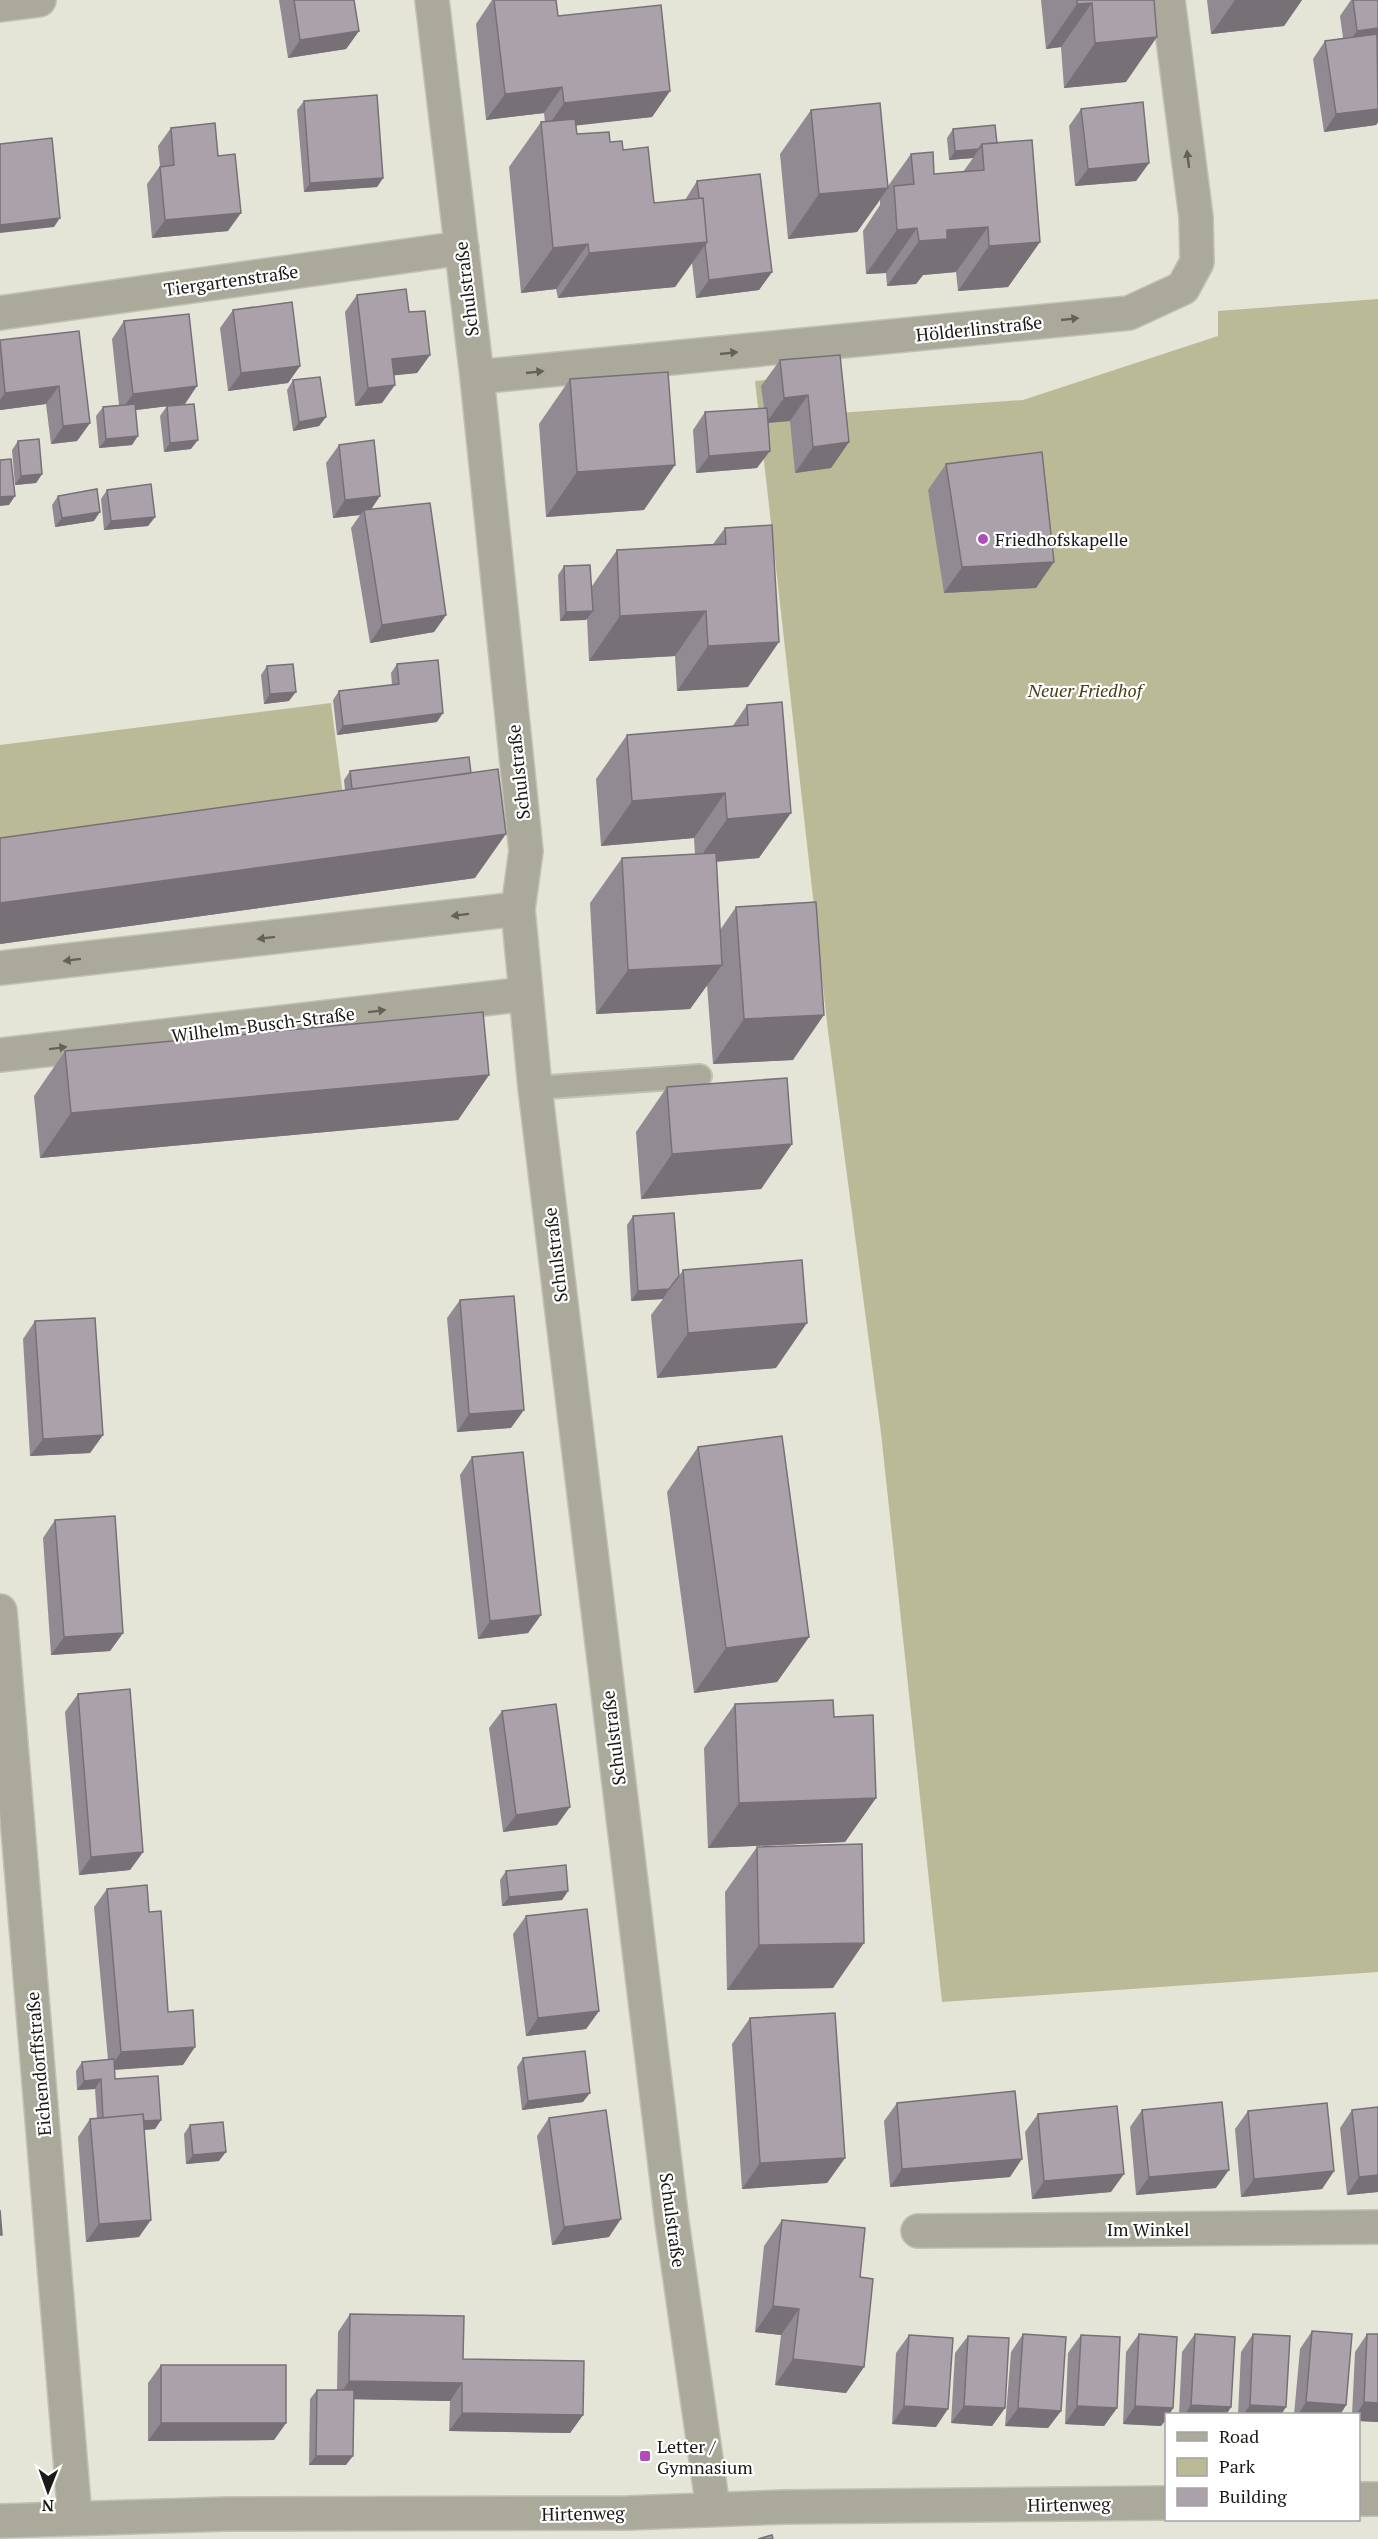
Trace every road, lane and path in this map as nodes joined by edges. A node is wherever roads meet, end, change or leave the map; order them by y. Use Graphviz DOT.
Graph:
graph roads {
  1 [pos="39,0"];
  2 [pos="432,0"];
  3 [pos="1168,0"];
  4 [pos="0,5"];
  5 [pos="462,248"];
  6 [pos="0,312"];
  7 [pos="477,377"];
  8 [pos="518,909"];
  9 [pos="0,968"];
  10 [pos="526,994"];
  11 [pos="0,1054"];
  12 [pos="700,1076"];
  13 [pos="535,1088"];
  14 [pos="0,1611"];
  15 [pos="1378,2227"];
  16 [pos="918,2231"];
  17 [pos="1360,2499"];
  18 [pos="1378,2499"];
  19 [pos="1165,2503"];
  20 [pos="713,2508"];
  21 [pos="75,2518"];
  22 [pos="0,2521"];
  23 [pos="230,2527"];
  1 -- 4 [label="street"];
  2 -- 5 [label="street, Schulstraße"];
  7 -- 3 [label="street, Hölderlinstraße, one-way"];
  5 -- 6 [label="street, Tiergartenstraße"];
  5 -- 7 [label="street, Schulstraße"];
  7 -- 8 [label="street, Schulstraße"];
  8 -- 9 [label="street, one-way"];
  8 -- 10 [label="street, Schulstraße"];
  11 -- 10 [label="street, Wilhelm-Busch-Straße, one-way"];
  10 -- 13 [label="street, Schulstraße"];
  12 -- 13 [label="lane"];
  13 -- 20 [label="street, Schulstraße"];
  14 -- 21 [label="street, Eichendorffstraße"];
  15 -- 16 [label="street, Im Winkel"];
  17 -- 18 [label="street"];
  19 -- 20 [label="street, Hirtenweg"];
  20 -- 23 [label="street, Hirtenweg"];
  21 -- 22 [label="street, Hirtenweg"];
  21 -- 23 [label="street, Hirtenweg"];
}
